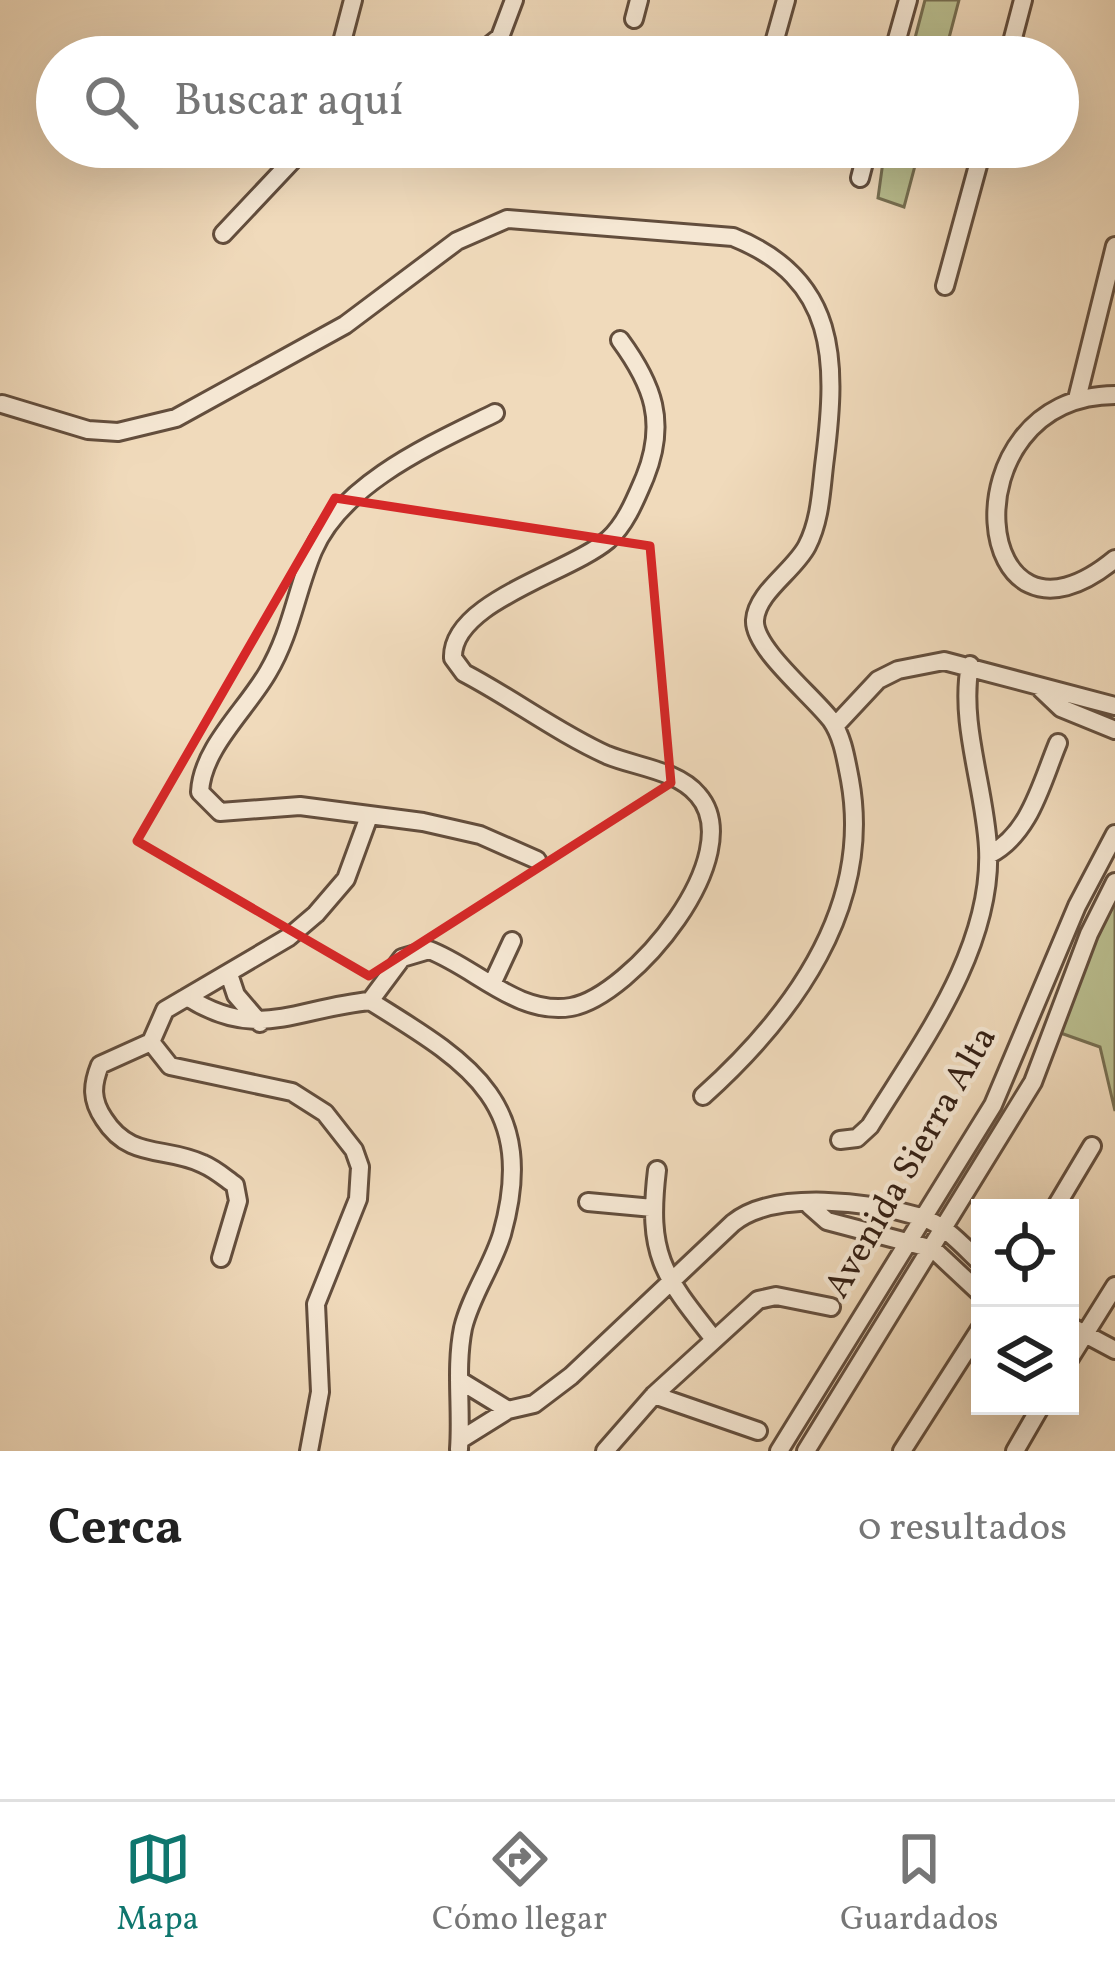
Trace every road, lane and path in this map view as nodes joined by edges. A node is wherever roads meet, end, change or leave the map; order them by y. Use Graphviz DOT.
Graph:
graph roads {
  1 [pos="353,0"];
  2 [pos="514,0"];
  3 [pos="639,0"];
  4 [pos="786,0"];
  5 [pos="908,0"];
  6 [pos="1024,0"];
  7 [pos="634,19"];
  8 [pos="344,36"];
  9 [pos="500,36"];
  10 [pos="776,36"];
  11 [pos="898,36"];
  12 [pos="1014,36"];
  13 [pos="285,168"];
  14 [pos="863,168"];
  15 [pos="977,168"];
  16 [pos="860,178"];
  17 [pos="223,234"];
  18 [pos="1115,246"];
  19 [pos="1112,271"];
  20 [pos="946,286"];
  21 [pos="620,340"];
  22 [pos="1115,395"];
  23 [pos="1077,399"];
  24 [pos="2,404"];
  25 [pos="495,413"];
  26 [pos="1115,560"];
  27 [pos="970,665"];
  28 [pos="1042,689"];
  29 [pos="1107,703"];
  30 [pos="1091,720"];
  31 [pos="835,725"];
  32 [pos="1115,730"];
  33 [pos="1058,743"];
  34 [pos="368,819"];
  35 [pos="1115,834"];
  36 [pos="988,855"];
  37 [pos="537,860"];
  38 [pos="1115,882"];
  39 [pos="512,940"];
  40 [pos="229,974"];
  41 [pos="1050,975"];
  42 [pos="1070,982"];
  43 [pos="492,984"];
  44 [pos="187,997"];
  45 [pos="370,1001"];
  46 [pos="260,1023"];
  47 [pos="151,1042"];
  48 [pos="704,1096"];
  49 [pos="840,1140"];
  50 [pos="1092,1146"];
  51 [pos="658,1170"];
  52 [pos="1060,1199"];
  53 [pos="588,1202"];
  54 [pos="810,1206"];
  55 [pos="861,1207"];
  56 [pos="653,1208"];
  57 [pos="922,1217"];
  58 [pos="856,1228"];
  59 [pos="946,1229"];
  60 [pos="908,1241"];
  61 [pos="933,1249"];
  62 [pos="971,1253"];
  63 [pos="221,1258"];
  64 [pos="668,1282"];
  65 [pos="971,1285"];
  66 [pos="1115,1286"];
  67 [pos="831,1307"];
  68 [pos="1079,1327"];
  69 [pos="1079,1330"];
  70 [pos="713,1338"];
  71 [pos="971,1343"];
  72 [pos="1108,1348"];
  73 [pos="459,1380"];
  74 [pos="654,1395"];
  75 [pos="508,1410"];
  76 [pos="1036,1415"];
  77 [pos="758,1431"];
  78 [pos="459,1445"];
  79 [pos="308,1451"];
  80 [pos="605,1451"];
  81 [pos="779,1451"];
  82 [pos="806,1451"];
  83 [pos="902,1451"];
  84 [pos="1015,1451"];
  1 -- 8 [label="street"];
  2 -- 9 [label="street"];
  3 -- 7 [label="street"];
  4 -- 10 [label="street"];
  5 -- 11 [label="street"];
  6 -- 12 [label="street"];
  13 -- 17 [label="street"];
  14 -- 16 [label="street"];
  15 -- 20 [label="street"];
  18 -- 19 [label="street"];
  19 -- 23 [label="street"];
  21 -- 43 [label="street"];
  22 -- 23 [label="street"];
  23 -- 26 [label="street"];
  24 -- 31 [label="street"];
  25 -- 34 [label="street"];
  27 -- 28 [label="street"];
  27 -- 31 [label="street"];
  27 -- 36 [label="street"];
  28 -- 29 [label="street"];
  28 -- 30 [label="street"];
  29 -- 30 [label="street"];
  30 -- 32 [label="street"];
  31 -- 48 [label="street"];
  33 -- 36 [label="street"];
  34 -- 37 [label="street"];
  34 -- 40 [label="street"];
  35 -- 41 [label="street, Avenida Sierra Alta"];
  36 -- 49 [label="street"];
  38 -- 42 [label="street, Avenida Sierra Alta"];
  39 -- 43 [label="street"];
  40 -- 44 [label="street"];
  40 -- 46 [label="street"];
  41 -- 42 [label="street"];
  41 -- 57 [label="street, Avenida Sierra Alta"];
  42 -- 59 [label="street, Avenida Sierra Alta"];
  43 -- 45 [label="street"];
  44 -- 46 [label="street"];
  44 -- 47 [label="street"];
  45 -- 46 [label="street"];
  45 -- 73 [label="street"];
  47 -- 63 [label="street"];
  47 -- 79 [label="street"];
  50 -- 52 [label="street"];
  51 -- 56 [label="street"];
  53 -- 56 [label="street"];
  54 -- 55 [label="street"];
  54 -- 58 [label="street"];
  54 -- 64 [label="street"];
  55 -- 57 [label="street"];
  55 -- 58 [label="street"];
  56 -- 64 [label="street"];
  57 -- 59 [label="street"];
  57 -- 60 [label="street, Avenida Sierra Alta"];
  58 -- 60 [label="street"];
  59 -- 61 [label="street, Avenida Sierra Alta"];
  59 -- 62 [label="street"];
  60 -- 61 [label="street"];
  60 -- 81 [label="street, Avenida Sierra Alta"];
  61 -- 65 [label="street"];
  61 -- 82 [label="street, Avenida Sierra Alta"];
  64 -- 70 [label="street"];
  64 -- 75 [label="street"];
  66 -- 68 [label="street"];
  67 -- 70 [label="street"];
  69 -- 72 [label="street"];
  70 -- 74 [label="street"];
  71 -- 83 [label="street"];
  73 -- 75 [label="street"];
  73 -- 78 [label="street"];
  74 -- 77 [label="street"];
  74 -- 80 [label="street"];
  75 -- 78 [label="street"];
  76 -- 84 [label="street"];
}
